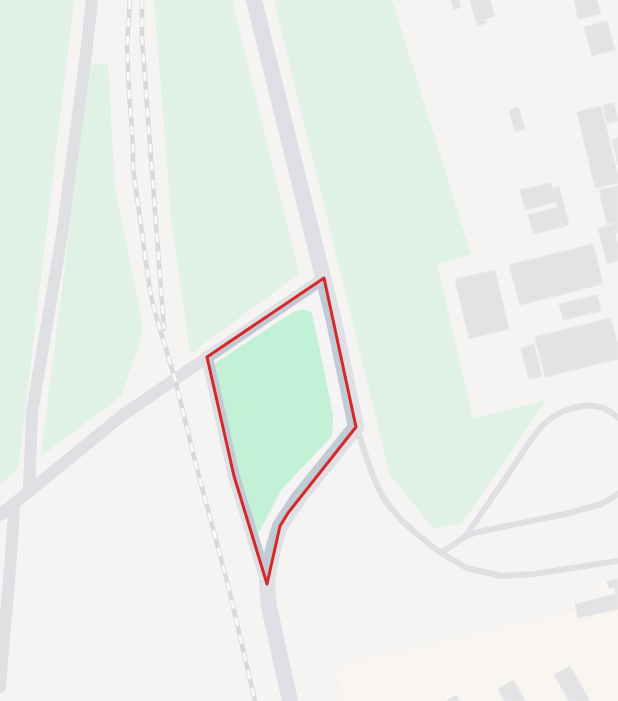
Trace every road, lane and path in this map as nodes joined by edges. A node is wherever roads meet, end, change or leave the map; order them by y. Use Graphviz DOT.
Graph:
graph roads {
  1 [pos="92,0"];
  2 [pos="254,0"];
  3 [pos="324,278"];
  4 [pos="207,357"];
  5 [pos="618,418"];
  6 [pos="356,427"];
  7 [pos="29,491"];
  8 [pos="618,494"];
  9 [pos="14,504"];
  10 [pos="0,515"];
  11 [pos="466,536"];
  12 [pos="12,551"];
  13 [pos="441,553"];
  14 [pos="0,560"];
  15 [pos="618,561"];
  16 [pos="267,584"];
  17 [pos="2,640"];
  18 [pos="0,687"];
  19 [pos="290,701"];
  1 -- 7 [label="street"];
  2 -- 3 [label="street"];
  3 -- 4 [label="street"];
  3 -- 6 [label="street"];
  4 -- 7 [label="street"];
  4 -- 16 [label="street"];
  5 -- 11 [label="lane"];
  6 -- 13 [label="lane"];
  6 -- 16 [label="street"];
  7 -- 9 [label="street"];
  8 -- 11 [label="lane"];
  9 -- 10 [label="street"];
  9 -- 12 [label="street"];
  11 -- 13 [label="lane"];
  12 -- 14 [label="street"];
  12 -- 17 [label="street"];
  13 -- 15 [label="lane"];
  16 -- 19 [label="street"];
  17 -- 18 [label="street"];
}
